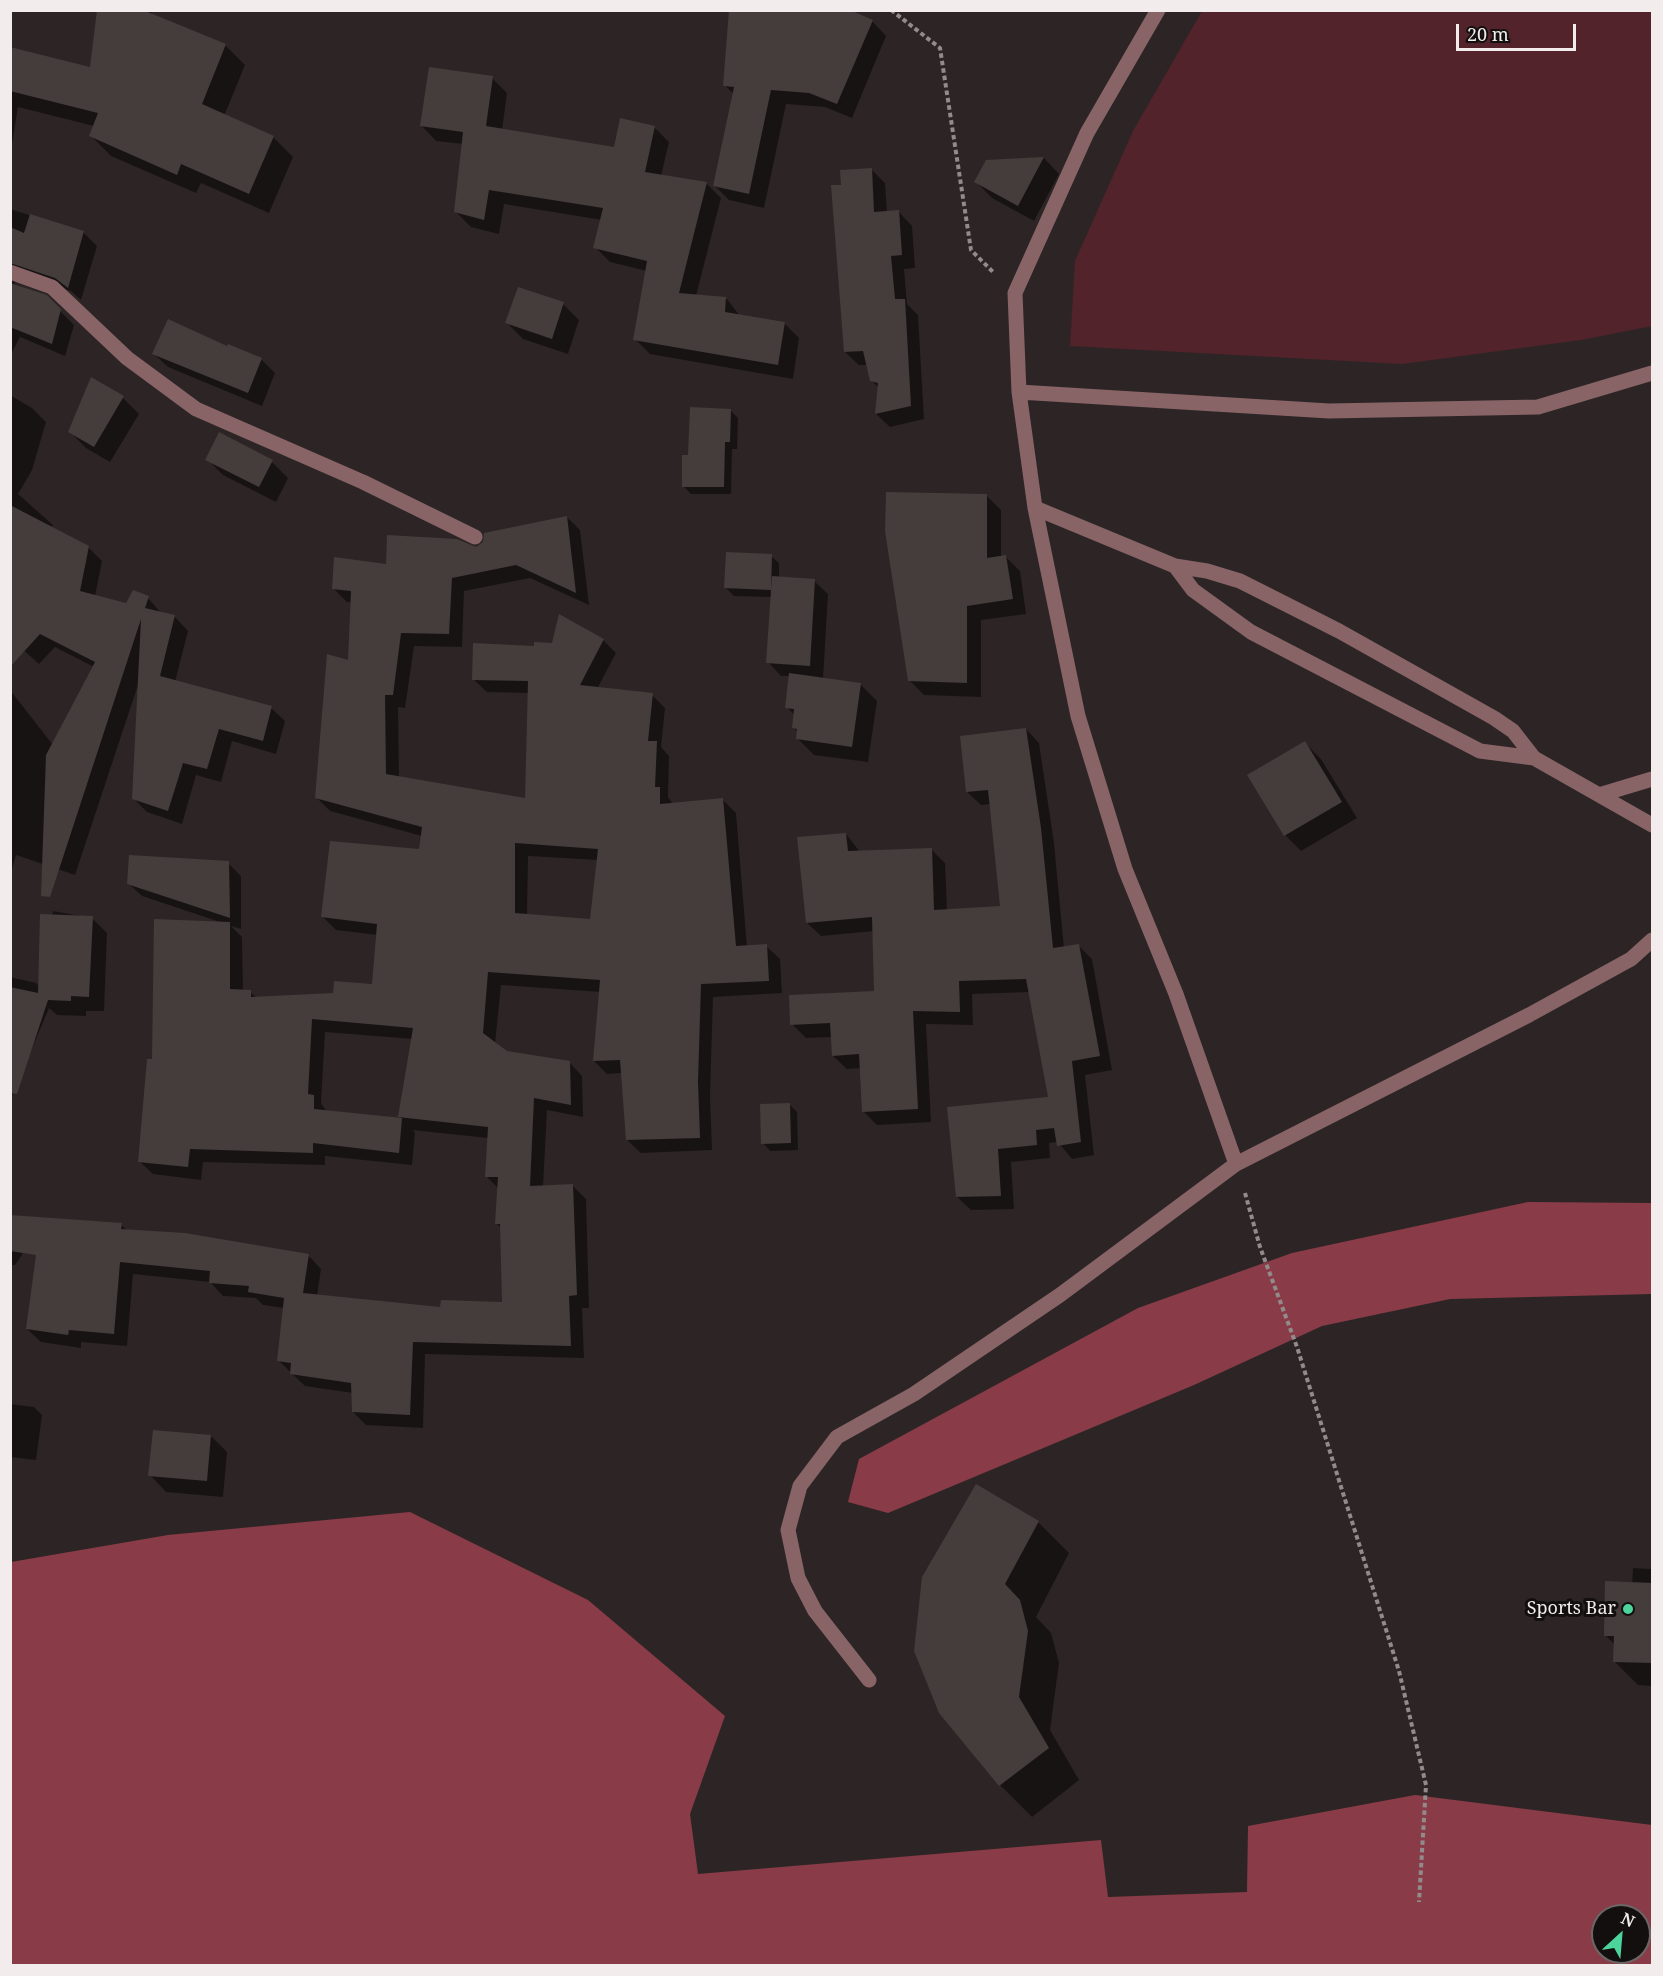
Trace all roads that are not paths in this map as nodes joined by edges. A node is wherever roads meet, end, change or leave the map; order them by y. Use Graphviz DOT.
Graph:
graph roads {
  1 [pos="1158,10"];
  2 [pos="10,272"];
  3 [pos="1653,373"];
  4 [pos="1019,392"];
  5 [pos="1035,508"];
  6 [pos="475,537"];
  7 [pos="1175,566"];
  8 [pos="1534,758"];
  9 [pos="1653,778"];
  10 [pos="1599,795"];
  11 [pos="1653,825"];
  12 [pos="1653,940"];
  13 [pos="1236,1164"];
  14 [pos="869,1680"];
  1 -- 4 [label="street"];
  2 -- 6 [label="street"];
  3 -- 4 [label="street"];
  4 -- 5 [label="street"];
  5 -- 7 [label="street"];
  5 -- 13 [label="street"];
  7 -- 8 [label="street"];
  7 -- 8 [label="street"];
  8 -- 10 [label="street"];
  9 -- 10 [label="street"];
  10 -- 11 [label="street"];
  12 -- 13 [label="street"];
  13 -- 14 [label="street"];
}
